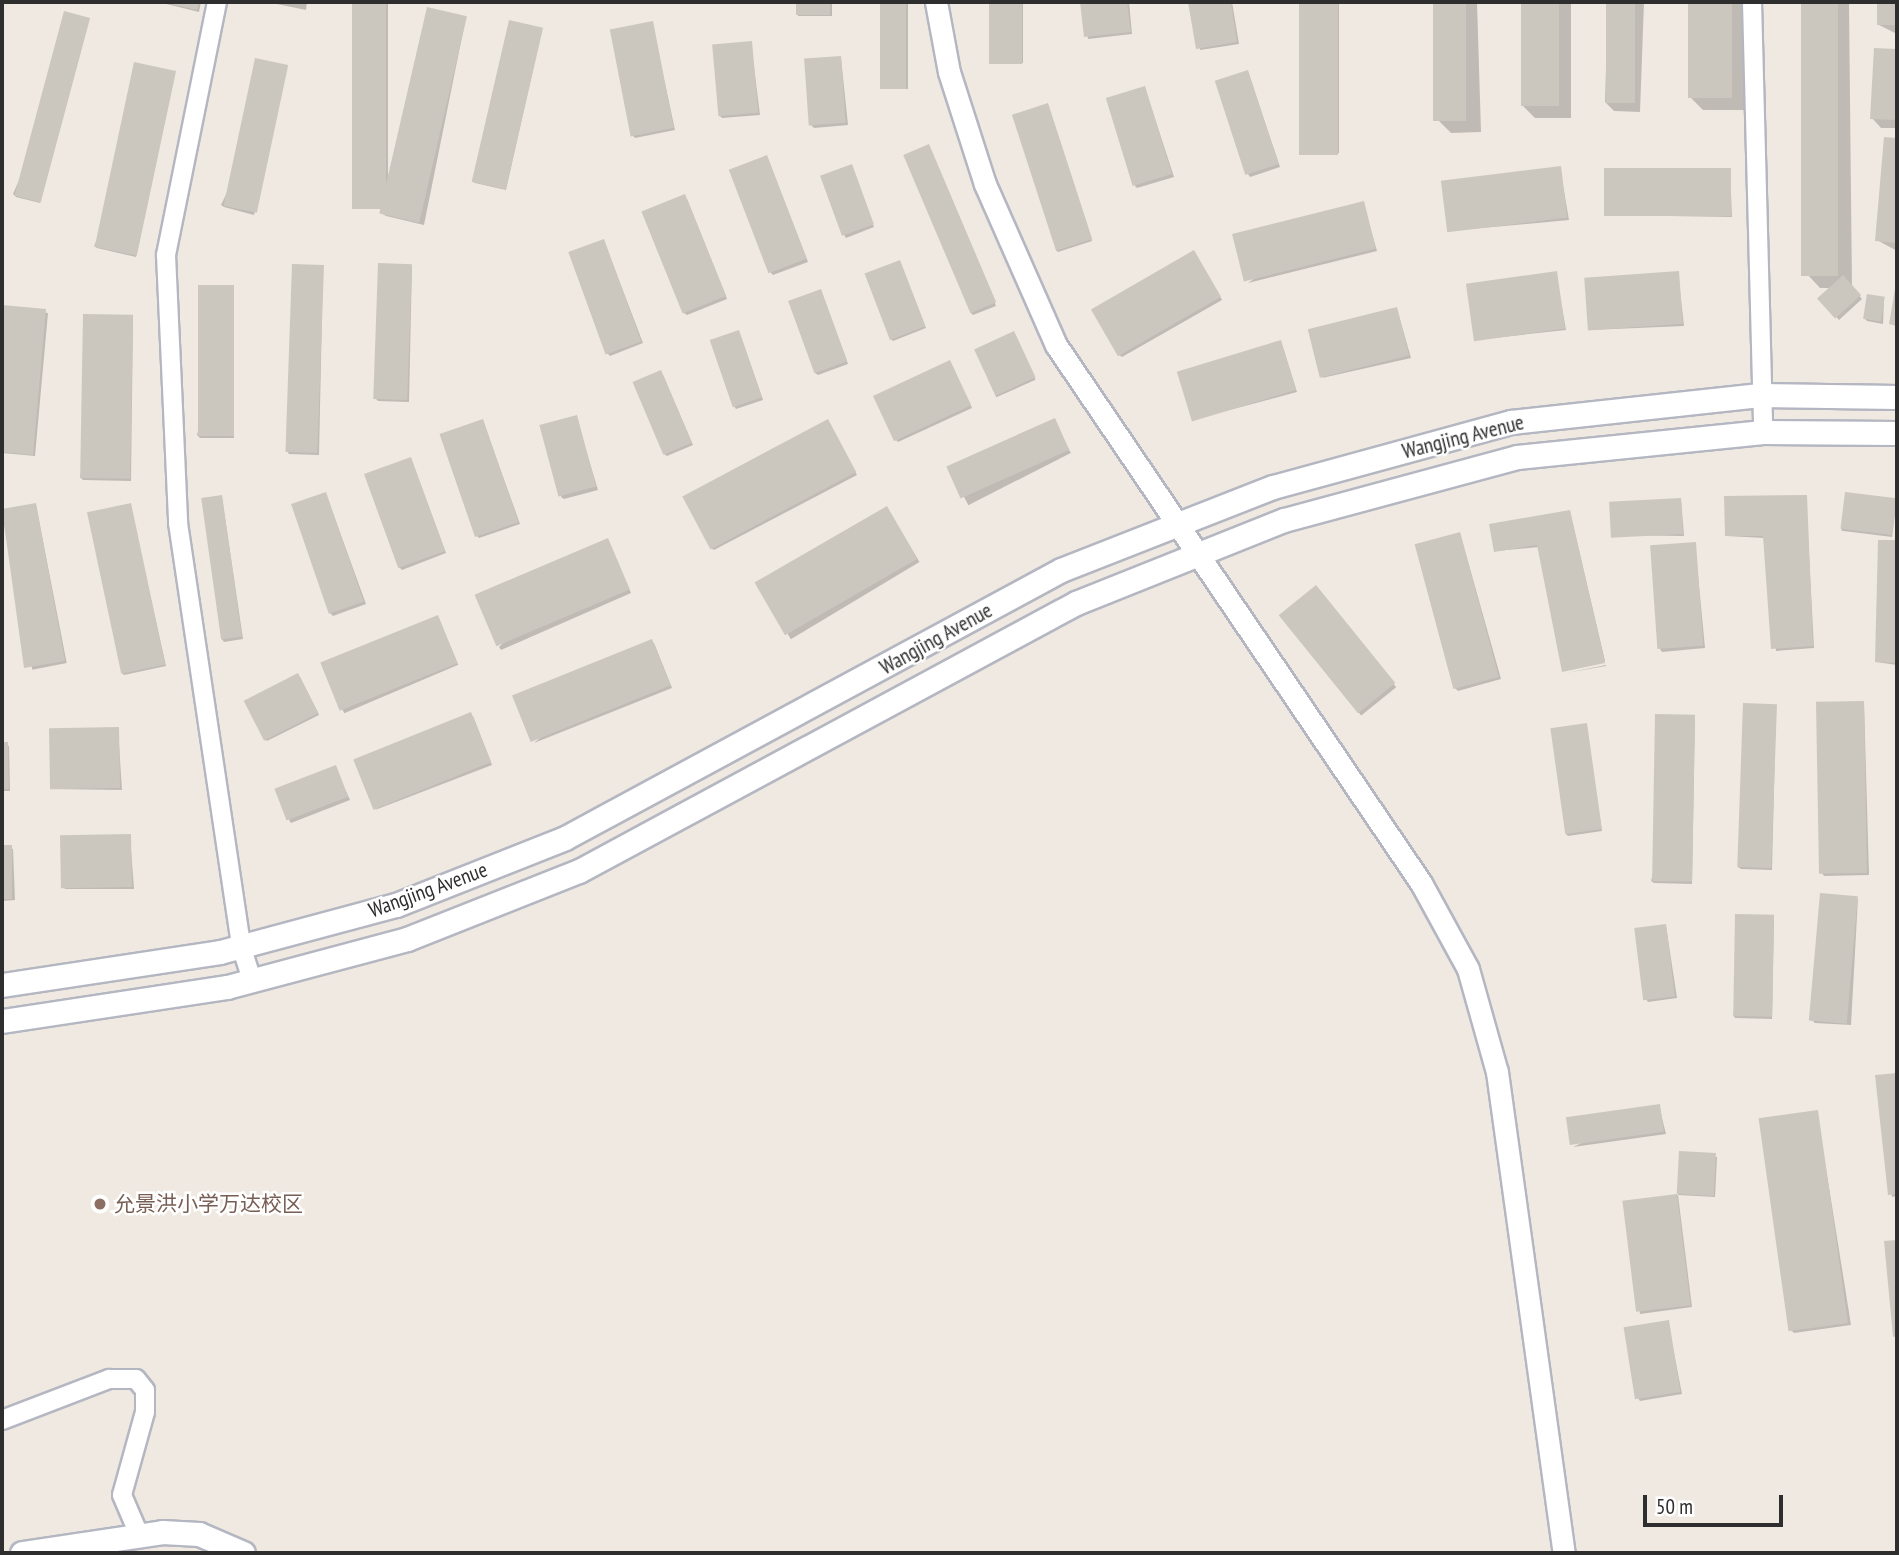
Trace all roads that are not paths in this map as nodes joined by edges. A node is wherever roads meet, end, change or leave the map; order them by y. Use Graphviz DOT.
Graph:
graph roads {
  1 [pos="217,2"];
  2 [pos="936,2"];
  3 [pos="1752,2"];
  4 [pos="1760,395"];
  5 [pos="1897,397"];
  6 [pos="1763,432"];
  7 [pos="1897,433"];
  8 [pos="1176,524"];
  9 [pos="1198,556"];
  10 [pos="241,946"];
  11 [pos="252,980"];
  12 [pos="2,985"];
  13 [pos="2,1021"];
  14 [pos="2,1420"];
  15 [pos="140,1537"];
  16 [pos="97,1550"];
  17 [pos="22,1553"];
  18 [pos="243,1553"];
  19 [pos="1564,1553"];
  1 -- 10 [label="street"];
  2 -- 8 [label="street"];
  3 -- 4 [label="street"];
  4 -- 5 [label="main road, Wangjing Avenue"];
  4 -- 6 [label="street"];
  4 -- 8 [label="main road, Wangjing Avenue"];
  6 -- 7 [label="main road, Wangjing Avenue"];
  6 -- 9 [label="main road, Wangjing Avenue"];
  8 -- 9 [label="street"];
  8 -- 10 [label="main road, Wangjing Avenue"];
  9 -- 11 [label="main road, Wangjing Avenue"];
  9 -- 19 [label="street"];
  10 -- 11 [label="street"];
  10 -- 12 [label="main road, Wangjing Avenue"];
  11 -- 13 [label="main road, Wangjing Avenue"];
  14 -- 15 [label="street"];
  15 -- 16 [label="main road"];
  15 -- 18 [label="main road"];
  16 -- 17 [label="main road"];
}
